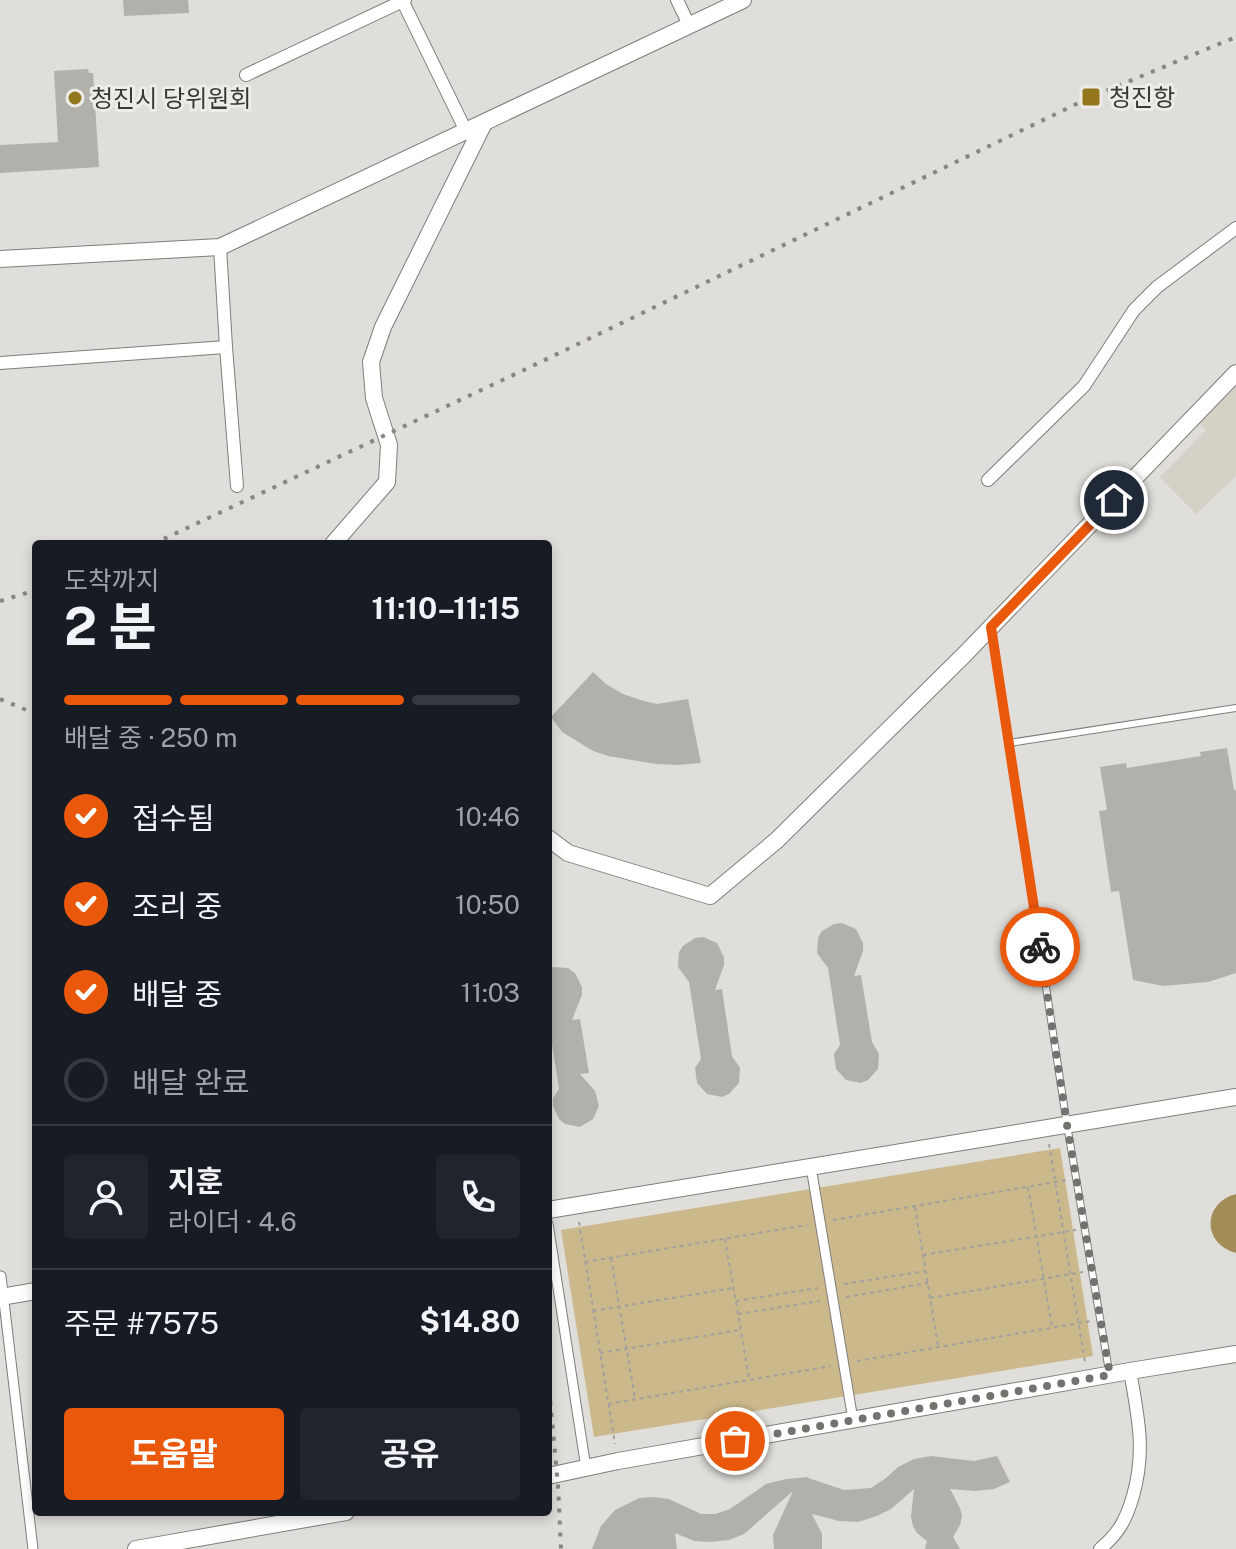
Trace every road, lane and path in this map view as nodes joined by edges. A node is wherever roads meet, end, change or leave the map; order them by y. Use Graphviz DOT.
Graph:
graph roads {
  1 [pos="403,0"];
  2 [pos="677,0"];
  3 [pos="743,0"];
  4 [pos="689,25"];
  5 [pos="246,75"];
  6 [pos="484,123"];
  7 [pos="466,131"];
  8 [pos="1236,228"];
  9 [pos="220,247"];
  10 [pos="0,259"];
  11 [pos="226,347"];
  12 [pos="0,363"];
  13 [pos="1236,373"];
  14 [pos="988,480"];
  15 [pos="237,486"];
  16 [pos="336,540"];
  17 [pos="991,627"];
  18 [pos="1236,709"];
  19 [pos="1009,743"];
  20 [pos="552,841"];
  21 [pos="1236,1097"];
  22 [pos="1067,1125"];
  23 [pos="1046,1128"];
  24 [pos="811,1167"];
  25 [pos="1028,1187"];
  26 [pos="576,1205"];
  27 [pos="915,1206"];
  28 [pos="552,1209"];
  29 [pos="1085,1228"];
  30 [pos="1063,1232"];
  31 [pos="1037,1236"];
  32 [pos="725,1238"];
  33 [pos="552,1250"];
  34 [pos="923,1255"];
  35 [pos="611,1258"];
  36 [pos="1092,1270"];
  37 [pos="1070,1274"];
  38 [pos="1,1276"];
  39 [pos="1044,1278"];
  40 [pos="734,1288"];
  41 [pos="32,1292"];
  42 [pos="2,1296"];
  43 [pos="930,1298"];
  44 [pos="619,1307"];
  45 [pos="593,1311"];
  46 [pos="1052,1328"];
  47 [pos="741,1329"];
  48 [pos="939,1347"];
  49 [pos="627,1349"];
  50 [pos="600,1353"];
  51 [pos="1236,1354"];
  52 [pos="1130,1371"];
  53 [pos="1110,1375"];
  54 [pos="1087,1379"];
  55 [pos="749,1380"];
  56 [pos="635,1399"];
  57 [pos="853,1420"];
  58 [pos="618,1461"];
  59 [pos="586,1468"];
  60 [pos="552,1475"];
  61 [pos="323,1516"];
  62 [pos="1114,1543"];
  63 [pos="33,1549"];
  64 [pos="136,1549"];
  65 [pos="1100,1549"];
  1 -- 5 [label="street"];
  1 -- 7 [label="street"];
  2 -- 4 [label="street"];
  3 -- 4 [label="street"];
  4 -- 6 [label="street"];
  6 -- 7 [label="street"];
  6 -- 16 [label="street"];
  7 -- 9 [label="street"];
  8 -- 14 [label="street"];
  9 -- 10 [label="street"];
  9 -- 11 [label="street"];
  11 -- 12 [label="street"];
  11 -- 15 [label="street"];
  13 -- 17 [label="street"];
  17 -- 19 [label="lane"];
  17 -- 20 [label="street"];
  18 -- 19 [label="lane"];
  19 -- 22 [label="lane"];
  21 -- 22 [label="street"];
  22 -- 23 [label="street"];
  22 -- 29 [label="lane"];
  23 -- 24 [label="street"];
  23 -- 30 [label="path"];
  24 -- 26 [label="street"];
  24 -- 57 [label="street"];
  25 -- 31 [label="path"];
  26 -- 28 [label="street"];
  26 -- 45 [label="path"];
  27 -- 34 [label="path"];
  29 -- 30 [label="path"];
  29 -- 36 [label="lane"];
  30 -- 31 [label="path"];
  30 -- 37 [label="path"];
  31 -- 34 [label="path"];
  31 -- 39 [label="path"];
  32 -- 40 [label="path"];
  33 -- 59 [label="street"];
  34 -- 43 [label="path"];
  35 -- 44 [label="path"];
  36 -- 37 [label="path"];
  36 -- 53 [label="lane"];
  37 -- 39 [label="path"];
  37 -- 54 [label="path"];
  38 -- 42 [label="street"];
  39 -- 43 [label="path"];
  39 -- 46 [label="path"];
  40 -- 44 [label="path"];
  40 -- 47 [label="path"];
  41 -- 42 [label="street"];
  42 -- 63 [label="street"];
  43 -- 48 [label="path"];
  44 -- 45 [label="path"];
  44 -- 49 [label="path"];
  45 -- 50 [label="path"];
  47 -- 49 [label="path"];
  47 -- 55 [label="path"];
  49 -- 50 [label="path"];
  49 -- 56 [label="path"];
  50 -- 58 [label="path"];
  51 -- 52 [label="street"];
  52 -- 53 [label="street"];
  52 -- 62 [label="street"];
  53 -- 54 [label="street"];
  54 -- 57 [label="street"];
  57 -- 58 [label="street"];
  58 -- 59 [label="street"];
  59 -- 60 [label="street"];
  61 -- 64 [label="street"];
  62 -- 65 [label="street"];
}
